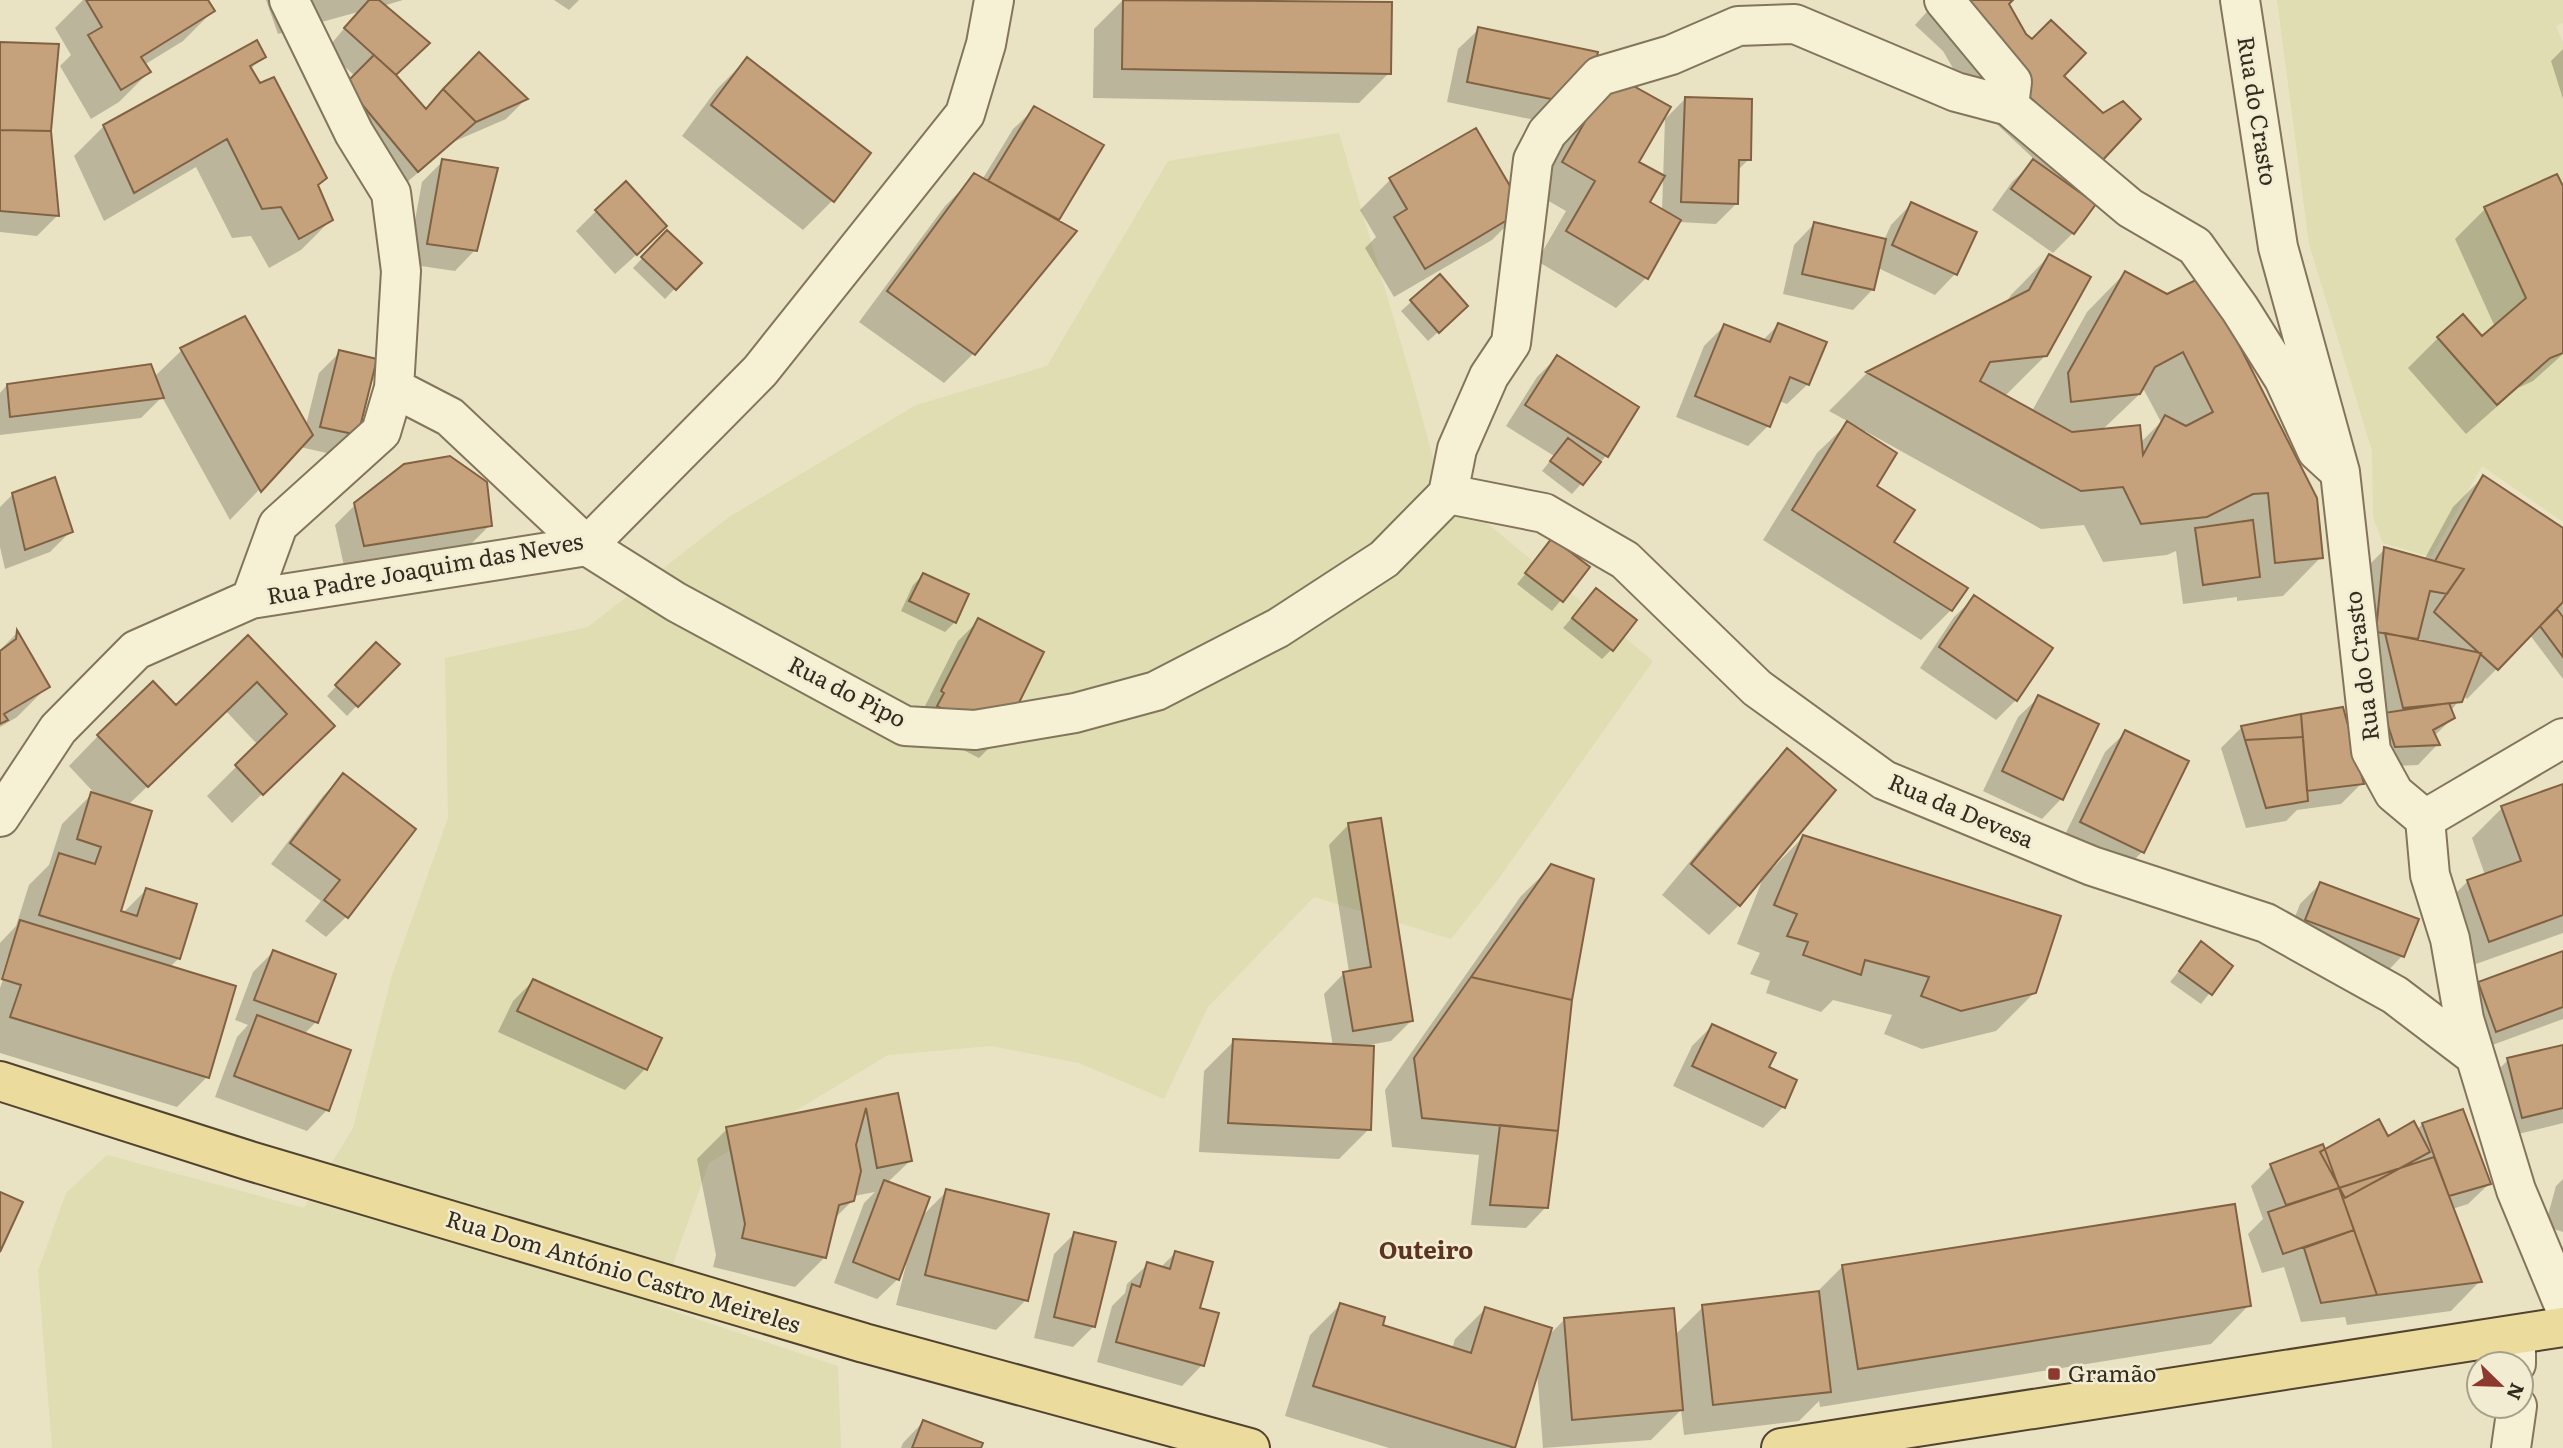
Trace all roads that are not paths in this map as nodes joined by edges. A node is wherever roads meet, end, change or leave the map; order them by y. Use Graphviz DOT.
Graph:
graph roads {
  1 [pos="289,0"];
  2 [pos="994,0"];
  3 [pos="1944,0"];
  4 [pos="2240,0"];
  5 [pos="2009,106"];
  6 [pos="394,388"];
  7 [pos="2340,472"];
  8 [pos="1448,495"];
  9 [pos="587,546"];
  10 [pos="251,599"];
  11 [pos="2563,738"];
  12 [pos="0,817"];
  13 [pos="2425,819"];
  14 [pos="2475,1056"];
  15 [pos="0,1081"];
  16 [pos="2563,1303"];
  17 [pos="2563,1327"];
  18 [pos="2516,1349"];
  19 [pos="2515,1420"];
  20 [pos="1196,1441"];
  21 [pos="1250,1448"];
  22 [pos="1782,1448"];
  23 [pos="2511,1448"];
  1 -- 6 [label="street"];
  2 -- 9 [label="street, Rua Padre Joaquim das Neves"];
  3 -- 5 [label="street"];
  4 -- 7 [label="street, Rua do Crasto"];
  5 -- 7 [label="street"];
  5 -- 8 [label="street"];
  6 -- 9 [label="street, Rua do Pipo"];
  6 -- 10 [label="street"];
  7 -- 13 [label="street, Rua do Crasto"];
  8 -- 9 [label="street, Rua do Pipo"];
  8 -- 14 [label="street, Rua da Devesa"];
  9 -- 10 [label="street, Rua Padre Joaquim das Neves"];
  10 -- 12 [label="street, Rua Padre Joaquim das Neves"];
  11 -- 13 [label="street"];
  13 -- 14 [label="street"];
  14 -- 16 [label="street"];
  15 -- 20 [label="main road, Rua Dom António Castro Meireles"];
  17 -- 18 [label="main road"];
  18 -- 22 [label="main road"];
  19 -- 23 [label="street"];
  20 -- 21 [label="main road, Rua Dom António Castro Meireles"];
}
